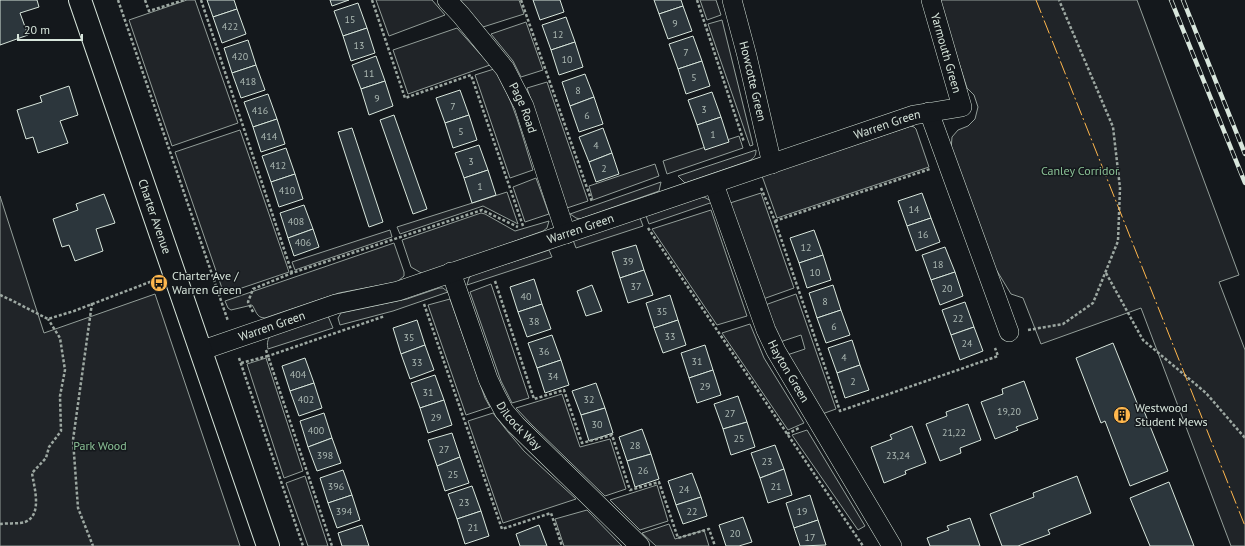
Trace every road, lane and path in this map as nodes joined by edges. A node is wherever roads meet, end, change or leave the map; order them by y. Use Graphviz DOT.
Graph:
graph roads {
  1 [pos="80,0"];
  2 [pos="118,0"];
  3 [pos="145,0"];
  4 [pos="184,0"];
  5 [pos="200,0"];
  6 [pos="372,0"];
  7 [pos="447,0"];
  8 [pos="521,0"];
  9 [pos="697,0"];
  10 [pos="732,0"];
  11 [pos="931,0"];
  12 [pos="1059,0"];
  13 [pos="962,107"];
  14 [pos="929,112"];
  15 [pos="766,143"];
  16 [pos="763,167"];
  17 [pos="932,168"];
  18 [pos="714,184"];
  19 [pos="559,214"];
  20 [pos="775,222"];
  21 [pos="523,226"];
  22 [pos="648,228"];
  23 [pos="566,234"];
  24 [pos="451,272"];
  25 [pos="1105,273"];
  26 [pos="174,274"];
  27 [pos="292,274"];
  28 [pos="494,281"];
  29 [pos="0,295"];
  30 [pos="92,303"];
  31 [pos="424,303"];
  32 [pos="48,319"];
  33 [pos="261,330"];
  34 [pos="1009,332"];
  35 [pos="234,339"];
  36 [pos="994,344"];
  37 [pos="200,351"];
  38 [pos="241,363"];
  39 [pos="1245,438"];
  40 [pos="0,524"];
  41 [pos="93,546"];
  42 [pos="268,546"];
  43 [pos="303,546"];
  44 [pos="332,546"];
  45 [pos="562,546"];
  46 [pos="640,546"];
  47 [pos="715,546"];
  48 [pos="863,546"];
  49 [pos="892,546"];
  1 -- 26 [label="street, Charter Avenue"];
  2 -- 35 [label="path"];
  3 -- 4 [label="path"];
  5 -- 27 [label="path"];
  6 -- 21 [label="path"];
  7 -- 19 [label="street, Page Road"];
  8 -- 19 [label="path"];
  9 -- 15 [label="path"];
  10 -- 15 [label="street, Howcotte Green"];
  11 -- 13 [label="street, Yarmouth Green"];
  12 -- 25 [label="path"];
  13 -- 14 [label="street, Warren Green"];
  14 -- 16 [label="street, Warren Green"];
  14 -- 34 [label="street"];
  15 -- 16 [label="street, Howcotte Green"];
  16 -- 18 [label="street, Warren Green"];
  16 -- 20 [label="path"];
  17 -- 20 [label="path"];
  18 -- 23 [label="street, Warren Green"];
  18 -- 49 [label="street, Hayton Green"];
  19 -- 21 [label="path"];
  19 -- 23 [label="street, Page Road"];
  20 -- 36 [label="path"];
  21 -- 27 [label="path"];
  22 -- 48 [label="path"];
  23 -- 24 [label="street, Warren Green"];
  24 -- 33 [label="street, Warren Green"];
  24 -- 46 [label="street, Dilcock Way"];
  25 -- 34 [label="path"];
  25 -- 39 [label="path"];
  26 -- 30 [label="path"];
  26 -- 37 [label="street, Charter Avenue"];
  27 -- 33 [label="path"];
  28 -- 47 [label="path"];
  29 -- 32 [label="path"];
  30 -- 32 [label="path"];
  30 -- 41 [label="path"];
  31 -- 45 [label="path"];
  32 -- 40 [label="path"];
  33 -- 35 [label="street, Warren Green"];
  35 -- 37 [label="street, Warren Green"];
  35 -- 38 [label="path"];
  37 -- 42 [label="street, Charter Avenue"];
  38 -- 43 [label="path"];
  38 -- 44 [label="path"];
}
